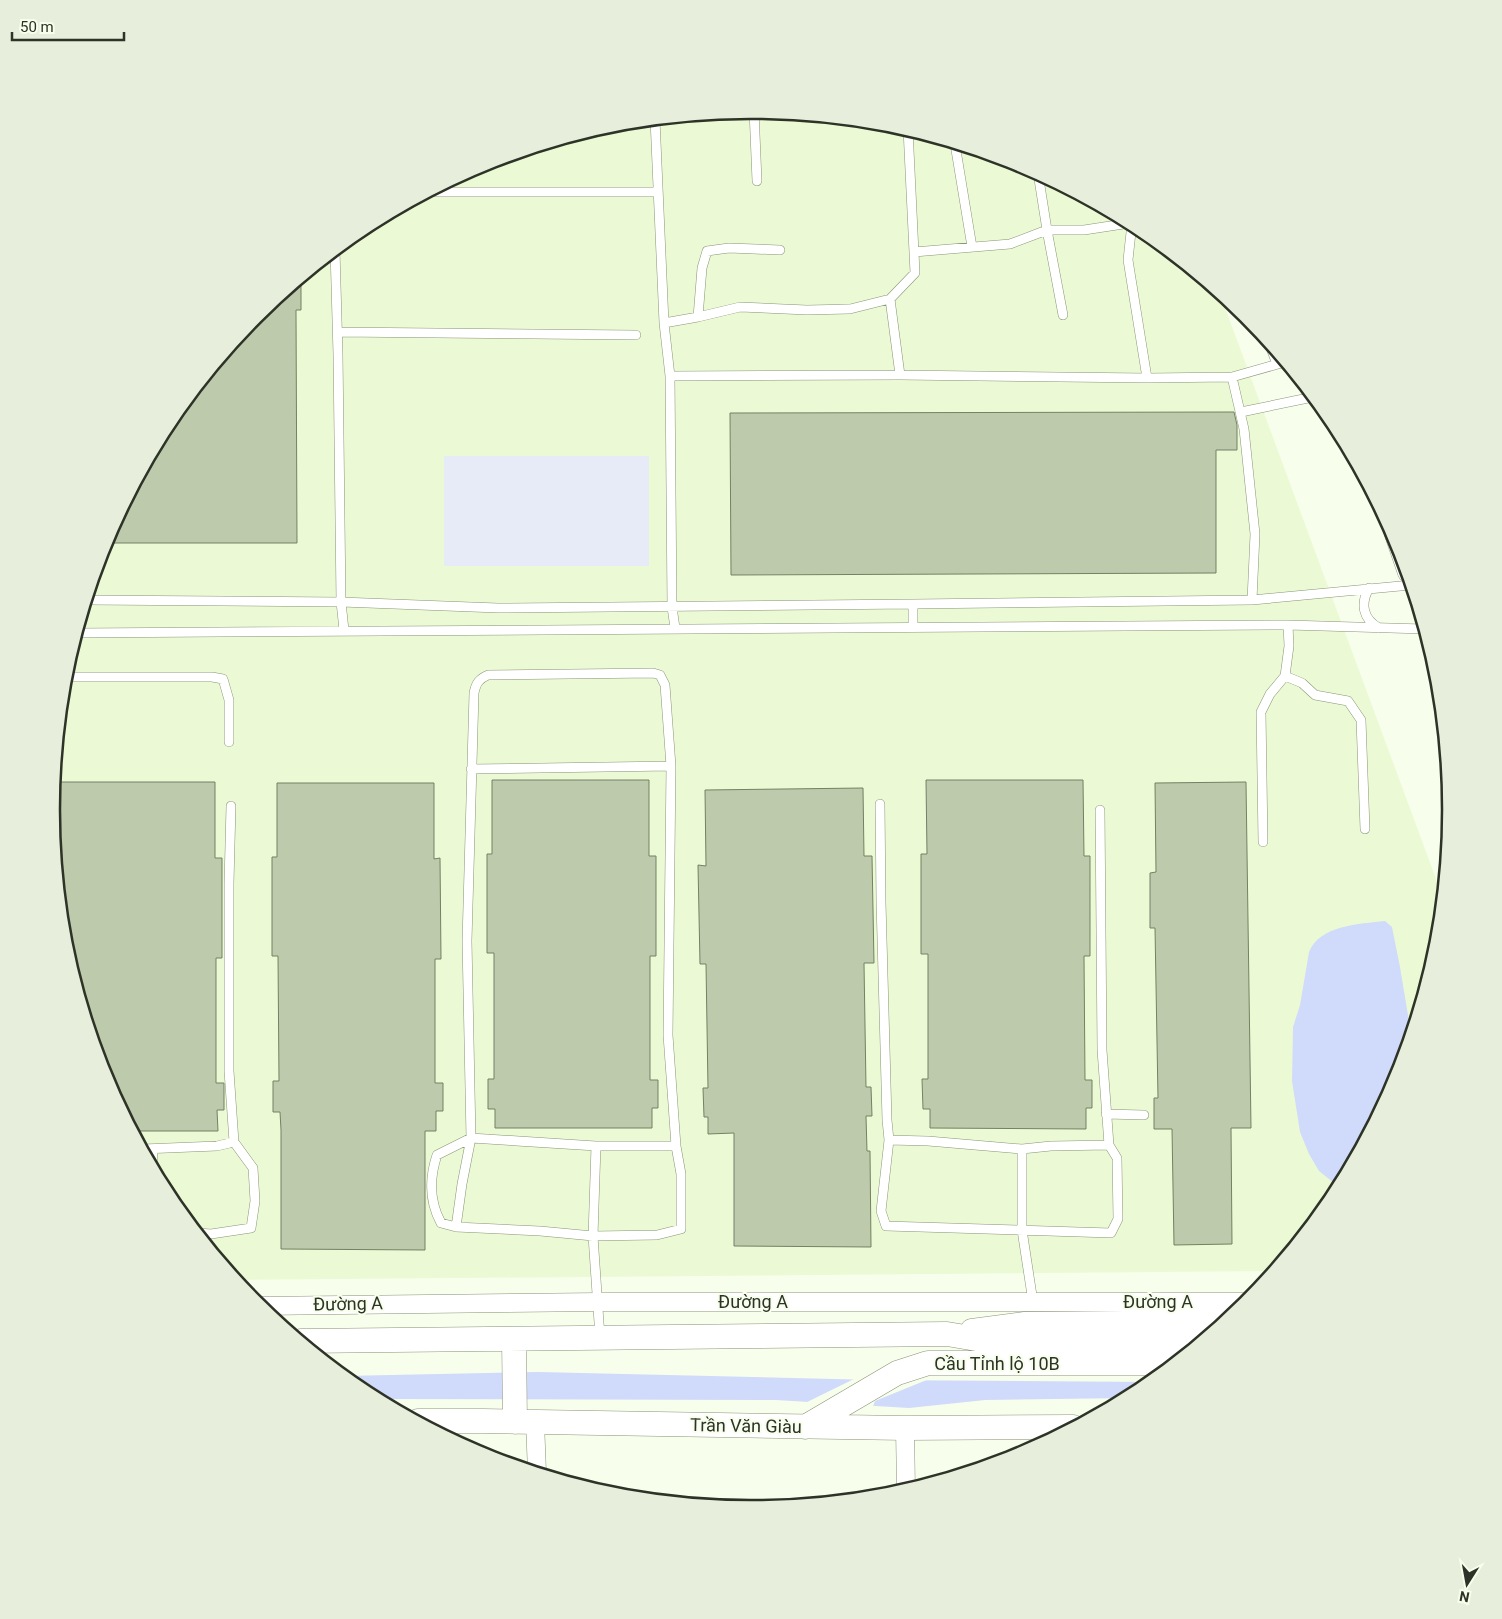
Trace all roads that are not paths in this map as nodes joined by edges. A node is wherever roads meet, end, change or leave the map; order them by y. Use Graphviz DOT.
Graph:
graph roads {
  1 [pos="754,119"];
  2 [pos="655,125"];
  3 [pos="908,137"];
  4 [pos="956,150"];
  5 [pos="757,181"];
  6 [pos="1039,182"];
  7 [pos="441,192"];
  8 [pos="658,192"];
  9 [pos="1119,225"];
  10 [pos="1047,230"];
  11 [pos="1130,232"];
  12 [pos="972,247"];
  13 [pos="780,250"];
  14 [pos="914,252"];
  15 [pos="335,257"];
  16 [pos="890,299"];
  17 [pos="1063,315"];
  18 [pos="698,317"];
  19 [pos="664,323"];
  20 [pos="338,332"];
  21 [pos="636,335"];
  22 [pos="1279,364"];
  23 [pos="900,375"];
  24 [pos="670,376"];
  25 [pos="1232,377"];
  26 [pos="1146,378"];
  27 [pos="1306,398"];
  28 [pos="1241,412"];
  29 [pos="1404,585"];
  30 [pos="1369,588"];
  31 [pos="93,600"];
  32 [pos="1252,600"];
  33 [pos="341,602"];
  34 [pos="913,604"];
  35 [pos="672,606"];
  36 [pos="1288,624"];
  37 [pos="913,627"];
  38 [pos="674,628"];
  39 [pos="1379,628"];
  40 [pos="1417,629"];
  41 [pos="344,630"];
  42 [pos="84,633"];
  43 [pos="1285,676"];
  44 [pos="73,677"];
  45 [pos="229,742"];
  46 [pos="671,766"];
  47 [pos="471,769"];
  48 [pos="880,804"];
  49 [pos="231,806"];
  50 [pos="1100,810"];
  51 [pos="1366,829"];
  52 [pos="1262,842"];
  53 [pos="1106,1114"];
  54 [pos="1144,1115"];
  55 [pos="470,1138"];
  56 [pos="889,1140"];
  57 [pos="234,1142"];
  58 [pos="1109,1145"];
  59 [pos="596,1146"];
  60 [pos="676,1146"];
  61 [pos="150,1149"];
  62 [pos="153,1149"];
  63 [pos="1022,1149"];
  64 [pos="153,1154"];
  65 [pos="456,1227"];
  66 [pos="1022,1230"];
  67 [pos="206,1234"];
  68 [pos="593,1236"];
  69 [pos="599,1302"];
  70 [pos="1033,1302"];
  71 [pos="1236,1302"];
  72 [pos="270,1306"];
  73 [pos="1214,1322"];
  74 [pos="952,1335"];
  75 [pos="600,1337"];
  76 [pos="514,1339"];
  77 [pos="309,1341"];
  78 [pos="1188,1345"];
  79 [pos="1165,1363"];
  80 [pos="430,1421"];
  81 [pos="525,1422"];
  82 [pos="805,1427"];
  83 [pos="1061,1427"];
  84 [pos="905,1428"];
  85 [pos="536,1466"];
  86 [pos="906,1482"];
  1 -- 5 [label="lane"];
  2 -- 8 [label="lane"];
  3 -- 14 [label="lane"];
  4 -- 12 [label="lane"];
  6 -- 10 [label="lane"];
  7 -- 8 [label="lane"];
  8 -- 19 [label="lane"];
  9 -- 10 [label="lane"];
  10 -- 12 [label="lane"];
  10 -- 17 [label="lane"];
  11 -- 26 [label="lane"];
  12 -- 14 [label="lane"];
  13 -- 18 [label="lane"];
  14 -- 16 [label="lane"];
  15 -- 20 [label="lane"];
  16 -- 18 [label="lane"];
  16 -- 23 [label="lane"];
  18 -- 19 [label="lane"];
  19 -- 24 [label="lane"];
  20 -- 21 [label="lane"];
  20 -- 33 [label="lane"];
  22 -- 25 [label="lane"];
  23 -- 24 [label="lane"];
  23 -- 26 [label="lane"];
  24 -- 35 [label="lane"];
  25 -- 26 [label="lane"];
  25 -- 28 [label="lane"];
  27 -- 28 [label="lane"];
  28 -- 32 [label="lane"];
  29 -- 30 [label="lane"];
  30 -- 32 [label="lane"];
  30 -- 39 [label="lane"];
  31 -- 33 [label="lane"];
  32 -- 34 [label="lane"];
  33 -- 35 [label="lane"];
  33 -- 41 [label="lane"];
  34 -- 35 [label="lane"];
  34 -- 37 [label="lane"];
  35 -- 38 [label="lane"];
  36 -- 37 [label="lane"];
  36 -- 39 [label="lane"];
  36 -- 43 [label="lane"];
  37 -- 38 [label="lane"];
  38 -- 41 [label="lane"];
  39 -- 40 [label="lane"];
  41 -- 42 [label="lane"];
  43 -- 51 [label="lane"];
  43 -- 52 [label="lane"];
  44 -- 45 [label="lane"];
  46 -- 47 [label="lane"];
  46 -- 47 [label="lane"];
  46 -- 60 [label="lane"];
  47 -- 55 [label="lane"];
  48 -- 56 [label="lane"];
  49 -- 57 [label="lane"];
  50 -- 53 [label="lane"];
  53 -- 54 [label="lane"];
  53 -- 58 [label="lane"];
  55 -- 59 [label="lane"];
  55 -- 65 [label="lane"];
  55 -- 65 [label="lane"];
  56 -- 63 [label="lane"];
  56 -- 66 [label="lane"];
  57 -- 62 [label="lane"];
  57 -- 67 [label="lane"];
  58 -- 63 [label="lane"];
  58 -- 66 [label="lane"];
  59 -- 60 [label="lane"];
  59 -- 68 [label="lane"];
  60 -- 68 [label="lane"];
  61 -- 62 [label="lane"];
  62 -- 64 [label="lane"];
  63 -- 66 [label="lane"];
  65 -- 68 [label="lane"];
  66 -- 70 [label="lane"];
  68 -- 69 [label="lane"];
  69 -- 70 [label="street, Đường A"];
  69 -- 72 [label="street, Đường A"];
  69 -- 75 [label="lane"];
  70 -- 71 [label="street, Đường A"];
  73 -- 74 [label="main road"];
  74 -- 75 [label="main road"];
  74 -- 78 [label="main road, Cầu Tỉnh lộ 10B"];
  75 -- 76 [label="main road"];
  76 -- 77 [label="main road"];
  76 -- 81 [label="main road"];
  79 -- 82 [label="main road, Cầu Tỉnh lộ 10B"];
  80 -- 81 [label="main road, Trần Văn Giàu"];
  81 -- 82 [label="main road, Trần Văn Giàu"];
  81 -- 85 [label="street"];
  82 -- 84 [label="main road, Trần Văn Giàu"];
  83 -- 84 [label="main road, Trần Văn Giàu"];
  84 -- 86 [label="street"];
}
